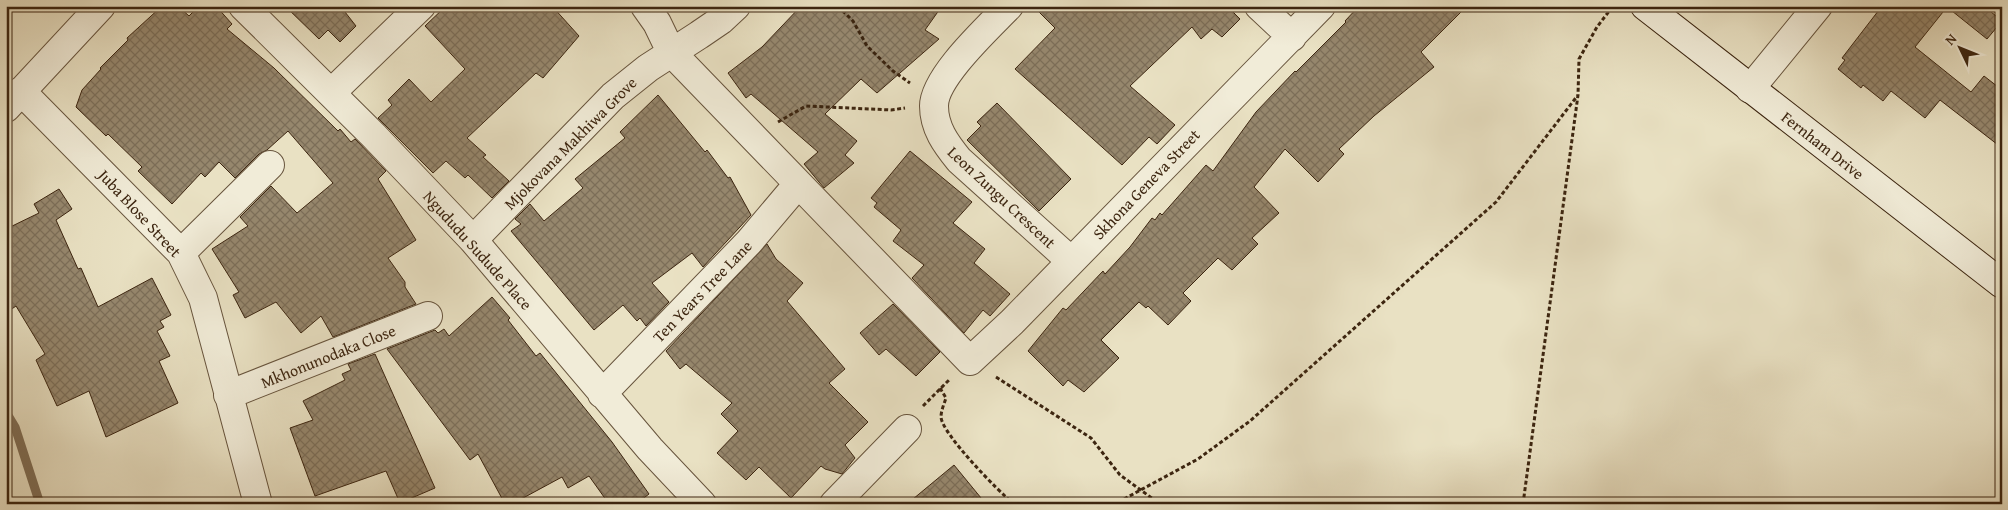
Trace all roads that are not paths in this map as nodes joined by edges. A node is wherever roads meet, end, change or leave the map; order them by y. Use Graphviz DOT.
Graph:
graph roads {
  1 [pos="101,6"];
  2 [pos="243,6"];
  3 [pos="421,6"];
  4 [pos="645,6"];
  5 [pos="736,6"];
  6 [pos="1009,6"];
  7 [pos="1259,6"];
  8 [pos="1321,6"];
  9 [pos="1645,6"];
  10 [pos="1818,6"];
  11 [pos="1292,37"];
  12 [pos="671,52"];
  13 [pos="1750,89"];
  14 [pos="331,93"];
  15 [pos="14,99"];
  16 [pos="270,165"];
  17 [pos="798,184"];
  18 [pos="473,240"];
  19 [pos="181,253"];
  20 [pos="1071,262"];
  21 [pos="2002,284"];
  22 [pos="428,316"];
  23 [pos="602,394"];
  24 [pos="228,396"];
  25 [pos="907,429"];
  26 [pos="258,504"];
  27 [pos="702,504"];
  28 [pos="834,504"];
  1 -- 15 [label="street"];
  2 -- 14 [label="street, Ngududu Sudude Place"];
  3 -- 14 [label="street"];
  4 -- 12 [label="street"];
  5 -- 12 [label="street, Mjokovana Makhiwa Grove"];
  6 -- 20 [label="street, Leon Zungu Crescent"];
  7 -- 11 [label="street"];
  8 -- 11 [label="street, Skhona Geneva Street"];
  9 -- 13 [label="street, Fernham Drive"];
  10 -- 13 [label="street"];
  11 -- 20 [label="street, Skhona Geneva Street"];
  12 -- 17 [label="street"];
  12 -- 18 [label="street, Mjokovana Makhiwa Grove"];
  13 -- 21 [label="street, Fernham Drive"];
  14 -- 18 [label="street, Ngududu Sudude Place"];
  15 -- 19 [label="street, Juba Blose Street"];
  16 -- 19 [label="street"];
  17 -- 20 [label="street, Skhona Geneva Street"];
  17 -- 23 [label="street, Ten Years Tree Lane"];
  18 -- 23 [label="street, Ngududu Sudude Place"];
  19 -- 24 [label="street, Juba Blose Street"];
  22 -- 24 [label="street, Mkhonunodaka Close"];
  23 -- 27 [label="street, Ngududu Sudude Place"];
  24 -- 26 [label="street, Juba Blose Street"];
  25 -- 28 [label="street"];
}
